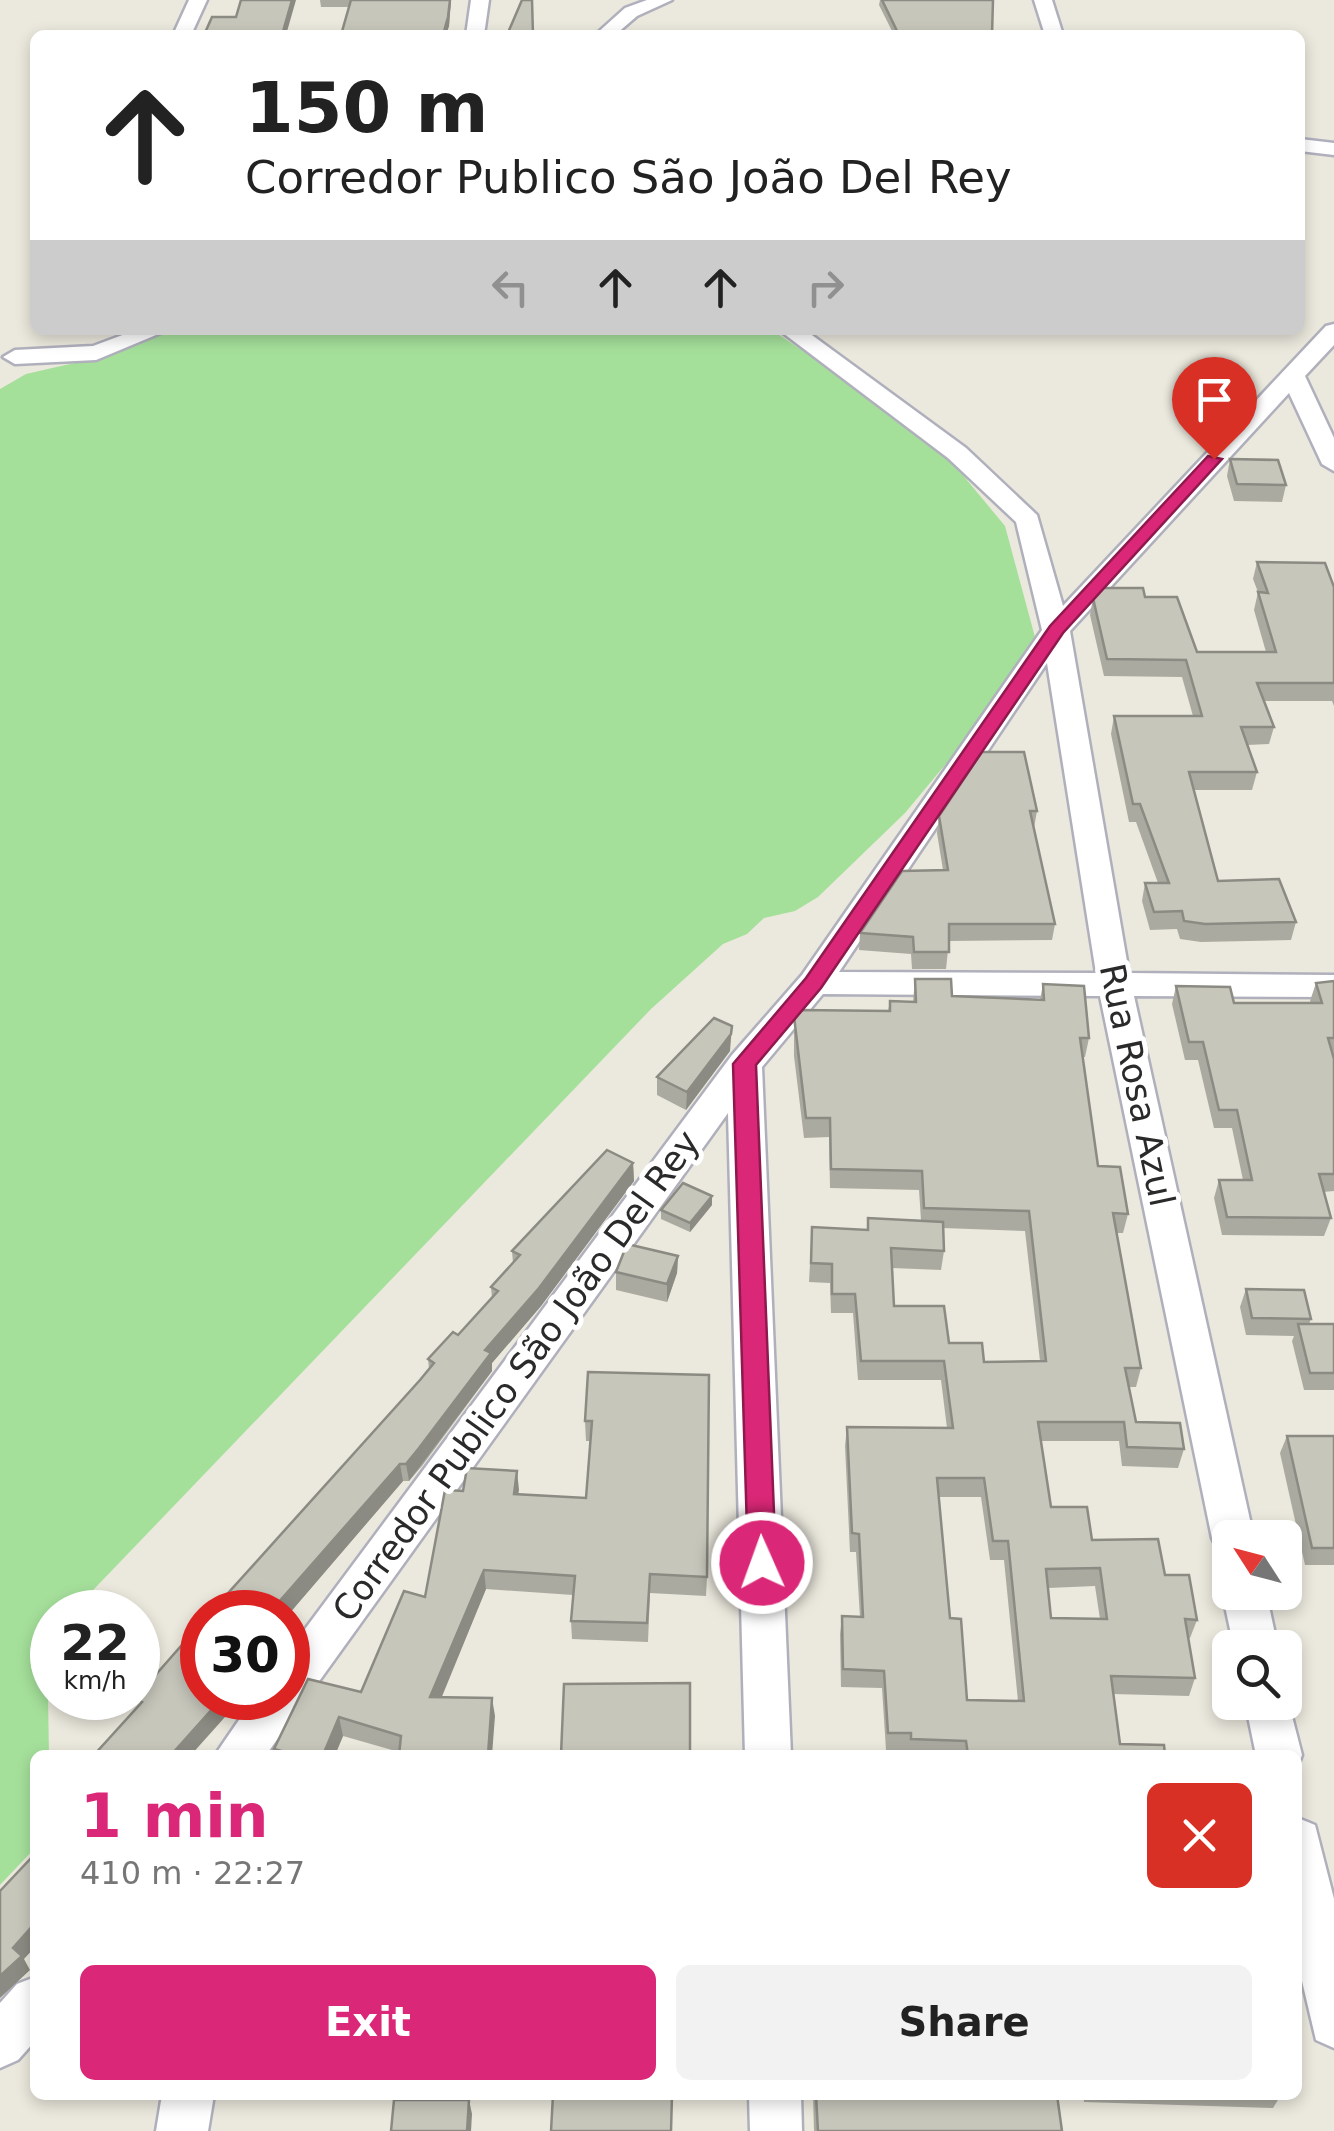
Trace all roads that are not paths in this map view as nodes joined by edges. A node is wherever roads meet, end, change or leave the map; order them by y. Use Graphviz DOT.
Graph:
graph roads {
  1 [pos="198,0"];
  2 [pos="480,0"];
  3 [pos="663,0"];
  4 [pos="1044,0"];
  5 [pos="184,30"];
  6 [pos="477,30"];
  7 [pos="610,30"];
  8 [pos="1053,30"];
  9 [pos="1305,146"];
  10 [pos="1334,149"];
  11 [pos="1334,331"];
  12 [pos="35,335"];
  13 [pos="145,335"];
  14 [pos="797,335"];
  15 [pos="7,361"];
  16 [pos="1292,374"];
  17 [pos="1334,464"];
  18 [pos="1056,630"];
  19 [pos="814,983"];
  20 [pos="1114,984"];
  21 [pos="1334,986"];
  22 [pos="744,1064"];
  23 [pos="1228,1520"];
  24 [pos="310,1658"];
  25 [pos="264,1720"];
  26 [pos="1272,1720"];
  27 [pos="242,1750"];
  28 [pos="768,1750"];
  29 [pos="1278,1750"];
  30 [pos="1302,1857"];
  31 [pos="1314,1905"];
  32 [pos="30,2008"];
  33 [pos="1334,2022"];
  34 [pos="0,2042"];
  35 [pos="187,2100"];
  36 [pos="775,2100"];
  37 [pos="182,2131"];
  38 [pos="776,2131"];
  1 -- 5 [label="street"];
  2 -- 6 [label="street"];
  3 -- 7 [label="street"];
  4 -- 8 [label="street"];
  9 -- 10 [label="street"];
  11 -- 16 [label="street"];
  12 -- 15 [label="street"];
  13 -- 15 [label="street"];
  14 -- 18 [label="street, Rua Rosa Azul"];
  16 -- 17 [label="street"];
  16 -- 18 [label="street"];
  18 -- 19 [label="street"];
  18 -- 20 [label="street, Rua Rosa Azul"];
  19 -- 20 [label="street"];
  19 -- 22 [label="street, Corredor Publico São João Del Rey"];
  20 -- 21 [label="street"];
  20 -- 23 [label="street, Rua Rosa Azul"];
  22 -- 24 [label="street, Corredor Publico São João Del Rey"];
  22 -- 28 [label="street"];
  25 -- 27 [label="street"];
  26 -- 29 [label="street"];
  30 -- 31 [label="street"];
  31 -- 33 [label="street"];
  32 -- 34 [label="street"];
  35 -- 37 [label="street"];
  36 -- 38 [label="street"];
}
